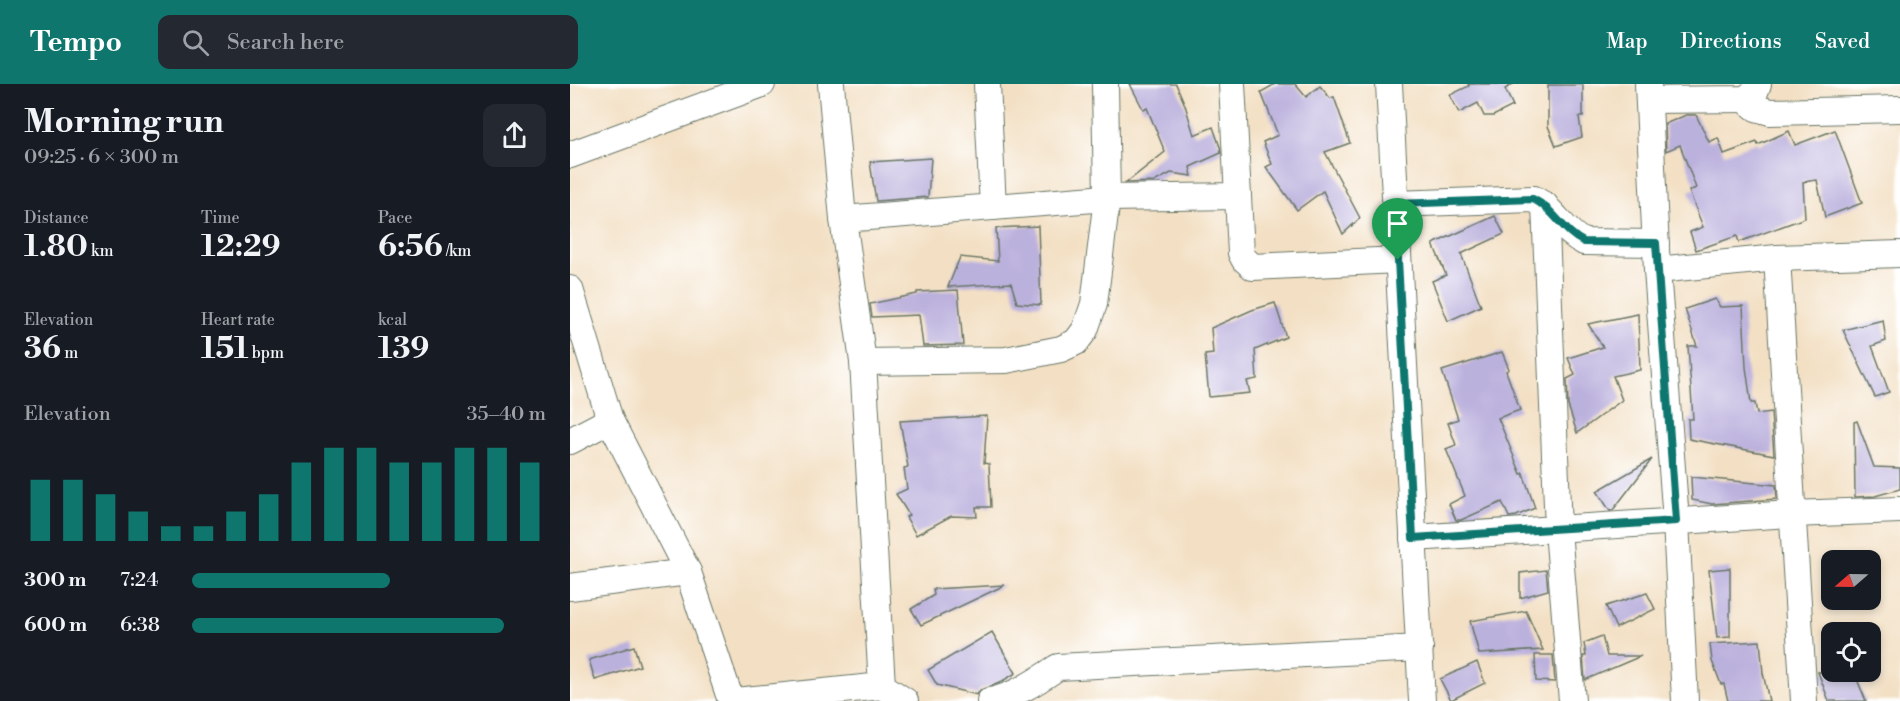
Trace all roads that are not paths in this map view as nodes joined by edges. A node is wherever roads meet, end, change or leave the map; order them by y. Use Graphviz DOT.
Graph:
graph roads {
  1 [pos="762,84"];
  2 [pos="831,84"];
  3 [pos="987,84"];
  4 [pos="1104,84"];
  5 [pos="1232,84"];
  6 [pos="1389,84"];
  7 [pos="1752,91"];
  8 [pos="1648,92"];
  9 [pos="1900,109"];
  10 [pos="570,155"];
  11 [pos="1238,196"];
  12 [pos="1107,198"];
  13 [pos="1395,204"];
  14 [pos="1545,205"];
  15 [pos="993,207"];
  16 [pos="843,219"];
  17 [pos="1656,243"];
  18 [pos="1900,254"];
  19 [pos="1777,258"];
  20 [pos="1398,260"];
  21 [pos="1657,270"];
  22 [pos="570,289"];
  23 [pos="863,362"];
  24 [pos="610,420"];
  25 [pos="570,441"];
  26 [pos="1900,510"];
  27 [pos="1792,514"];
  28 [pos="1676,521"];
  29 [pos="1558,530"];
  30 [pos="1413,538"];
  31 [pos="688,572"];
  32 [pos="570,587"];
  33 [pos="1420,648"];
  34 [pos="882,686"];
  35 [pos="733,701"];
  36 [pos="905,701"];
  37 [pos="990,701"];
  38 [pos="1422,701"];
  39 [pos="1572,701"];
  40 [pos="1685,701"];
  41 [pos="1804,701"];
  1 -- 10 [label="street"];
  2 -- 16 [label="street"];
  3 -- 15 [label="street"];
  4 -- 12 [label="street"];
  5 -- 11 [label="street"];
  6 -- 13 [label="street"];
  7 -- 8 [label="street"];
  7 -- 9 [label="street"];
  8 -- 17 [label="street"];
  11 -- 12 [label="street"];
  11 -- 20 [label="street"];
  12 -- 15 [label="street"];
  12 -- 23 [label="street"];
  13 -- 14 [label="street"];
  13 -- 20 [label="street"];
  14 -- 17 [label="street"];
  14 -- 29 [label="street"];
  15 -- 16 [label="street"];
  16 -- 23 [label="street"];
  17 -- 21 [label="street"];
  18 -- 19 [label="street"];
  19 -- 21 [label="street"];
  19 -- 27 [label="street"];
  20 -- 30 [label="street"];
  21 -- 28 [label="street"];
  22 -- 24 [label="street"];
  23 -- 34 [label="street"];
  24 -- 25 [label="street"];
  24 -- 31 [label="street"];
  26 -- 27 [label="street"];
  27 -- 28 [label="street"];
  27 -- 41 [label="street"];
  28 -- 29 [label="street"];
  28 -- 40 [label="street"];
  29 -- 30 [label="street"];
  29 -- 39 [label="street"];
  30 -- 33 [label="street"];
  31 -- 32 [label="street"];
  31 -- 35 [label="street"];
  33 -- 37 [label="street"];
  33 -- 38 [label="street"];
  34 -- 35 [label="street"];
  34 -- 36 [label="street"];
}
